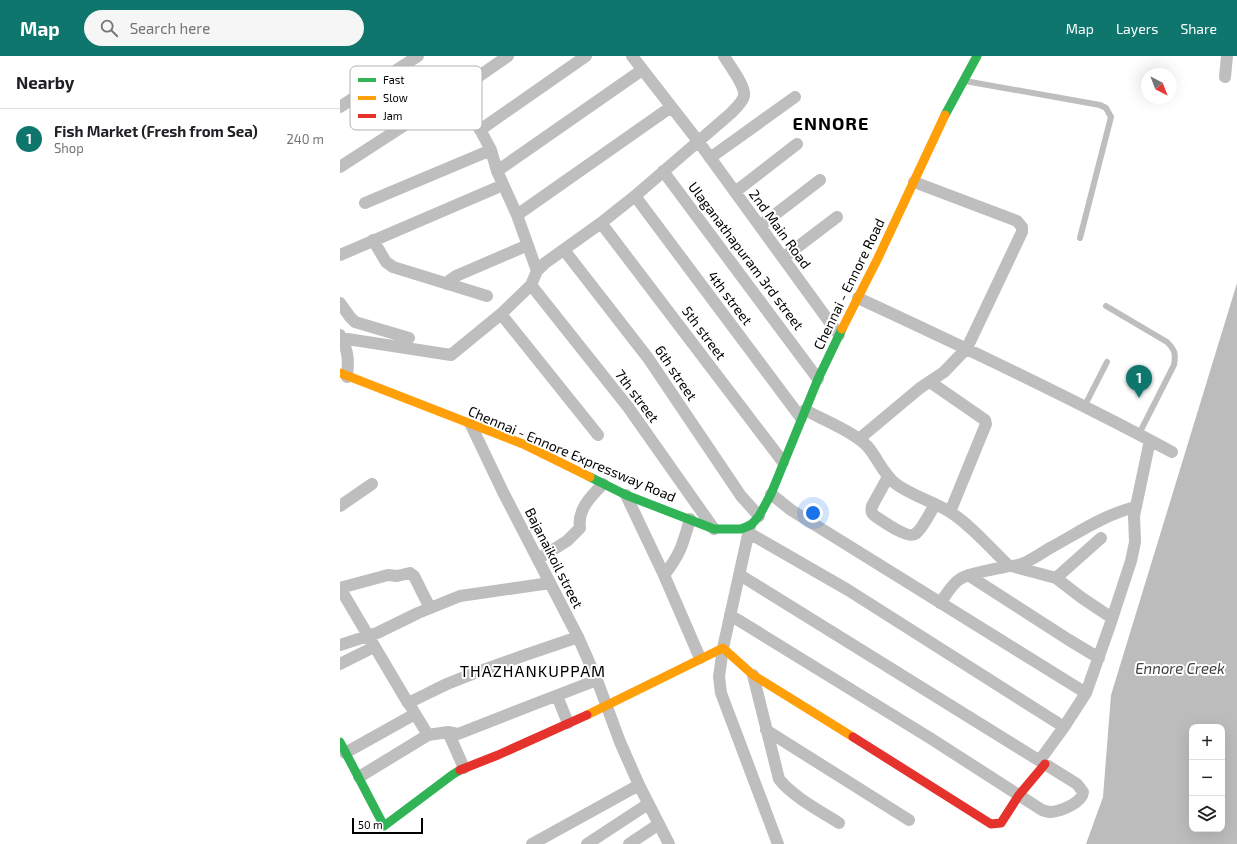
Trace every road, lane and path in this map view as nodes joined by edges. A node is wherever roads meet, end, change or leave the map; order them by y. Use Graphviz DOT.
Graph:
graph roads {
  1 [pos="418,56"];
  2 [pos="508,56"];
  3 [pos="586,56"];
  4 [pos="632,56"];
  5 [pos="724,56"];
  6 [pos="977,56"];
  7 [pos="1227,56"];
  8 [pos="403,66"];
  9 [pos="642,70"];
  10 [pos="482,74"];
  11 [pos="1224,78"];
  12 [pos="963,81"];
  13 [pos="795,97"];
  14 [pos="350,100"];
  15 [pos="340,107"];
  16 [pos="671,107"];
  17 [pos="482,129"];
  18 [pos="397,130"];
  19 [pos="480,130"];
  20 [pos="698,141"];
  21 [pos="797,144"];
  22 [pos="491,150"];
  23 [pos="710,158"];
  24 [pos="340,167"];
  25 [pos="497,170"];
  26 [pos="663,171"];
  27 [pos="820,180"];
  28 [pos="914,182"];
  29 [pos="496,188"];
  30 [pos="735,192"];
  31 [pos="635,196"];
  32 [pos="365,203"];
  33 [pos="517,215"];
  34 [pos="838,217"];
  35 [pos="601,222"];
  36 [pos="760,226"];
  37 [pos="1080,238"];
  38 [pos="373,240"];
  39 [pos="521,248"];
  40 [pos="564,250"];
  41 [pos="340,255"];
  42 [pos="783,258"];
  43 [pos="537,271"];
  44 [pos="447,284"];
  45 [pos="531,285"];
  46 [pos="487,296"];
  47 [pos="858,298"];
  48 [pos="340,303"];
  49 [pos="1106,306"];
  50 [pos="501,314"];
  51 [pos="364,325"];
  52 [pos="839,335"];
  53 [pos="341,336"];
  54 [pos="409,338"];
  55 [pos="359,340"];
  56 [pos="966,348"];
  57 [pos="1107,362"];
  58 [pos="344,375"];
  59 [pos="818,379"];
  60 [pos="930,382"];
  61 [pos="1084,407"];
  62 [pos="803,414"];
  63 [pos="471,425"];
  64 [pos="1139,434"];
  65 [pos="598,435"];
  66 [pos="859,439"];
  67 [pos="1150,440"];
  68 [pos="1172,452"];
  69 [pos="783,462"];
  70 [pos="888,477"];
  71 [pos="372,484"];
  72 [pos="603,484"];
  73 [pos="771,494"];
  74 [pos="626,495"];
  75 [pos="934,505"];
  76 [pos="340,506"];
  77 [pos="1136,507"];
  78 [pos="950,512"];
  79 [pos="759,516"];
  80 [pos="690,519"];
  81 [pos="714,529"];
  82 [pos="750,529"];
  83 [pos="1102,538"];
  84 [pos="538,559"];
  85 [pos="1012,566"];
  86 [pos="664,575"];
  87 [pos="740,575"];
  88 [pos="968,575"];
  89 [pos="1056,578"];
  90 [pos="550,583"];
  91 [pos="340,588"];
  92 [pos="940,603"];
  93 [pos="430,608"];
  94 [pos="730,615"];
  95 [pos="1112,618"];
  96 [pos="369,636"];
  97 [pos="578,637"];
  98 [pos="340,645"];
  99 [pos="374,647"];
  100 [pos="722,648"];
  101 [pos="700,658"];
  102 [pos="1099,658"];
  103 [pos="340,664"];
  104 [pos="753,675"];
  105 [pos="597,680"];
  106 [pos="1086,693"];
  107 [pos="556,696"];
  108 [pos="408,703"];
  109 [pos="607,706"];
  110 [pos="415,714"];
  111 [pos="568,723"];
  112 [pos="1064,727"];
  113 [pos="766,730"];
  114 [pos="448,732"];
  115 [pos="428,735"];
  116 [pos="343,747"];
  117 [pos="1042,762"];
  118 [pos="464,768"];
  119 [pos="359,777"];
  120 [pos="639,784"];
  121 [pos="1019,795"];
  122 [pos="648,804"];
  123 [pos="909,820"];
  124 [pos="839,823"];
  125 [pos="659,824"];
  126 [pos="532,844"];
  127 [pos="587,844"];
  128 [pos="629,844"];
  129 [pos="669,844"];
  130 [pos="778,844"];
  1 -- 8 [label="street"];
  2 -- 10 [label="street"];
  3 -- 17 [label="street"];
  4 -- 9 [label="street, 2nd Main Road"];
  5 -- 20 [label="street"];
  6 -- 12 [label="main road, Chennai - Ennore Road"];
  7 -- 11 [label="street"];
  9 -- 16 [label="street, 2nd Main Road"];
  9 -- 25 [label="street"];
  12 -- 28 [label="main road, Chennai - Ennore Road"];
  12 -- 37 [label="lane"];
  13 -- 23 [label="street"];
  14 -- 15 [label="street"];
  16 -- 20 [label="street, 2nd Main Road"];
  16 -- 33 [label="street"];
  18 -- 24 [label="street"];
  19 -- 22 [label="street"];
  20 -- 23 [label="street, 2nd Main Road"];
  20 -- 26 [label="street"];
  21 -- 30 [label="street"];
  22 -- 25 [label="street"];
  22 -- 32 [label="street"];
  23 -- 30 [label="street, 2nd Main Road"];
  25 -- 33 [label="street"];
  26 -- 31 [label="street"];
  26 -- 59 [label="street, Ulaganathapuram 3rd street"];
  27 -- 36 [label="street"];
  28 -- 47 [label="main road, Chennai - Ennore Road"];
  28 -- 56 [label="street"];
  29 -- 38 [label="street"];
  30 -- 36 [label="street, 2nd Main Road"];
  31 -- 35 [label="street"];
  31 -- 62 [label="street, 4th street"];
  33 -- 43 [label="street"];
  34 -- 42 [label="street"];
  35 -- 40 [label="street"];
  35 -- 69 [label="street, 5th street"];
  36 -- 42 [label="street, 2nd Main Road"];
  38 -- 41 [label="street"];
  38 -- 44 [label="street"];
  39 -- 44 [label="street"];
  40 -- 43 [label="street"];
  40 -- 79 [label="street, 6th street"];
  42 -- 52 [label="street, 2nd Main Road"];
  43 -- 45 [label="street"];
  44 -- 46 [label="street"];
  45 -- 50 [label="street"];
  45 -- 81 [label="street, 7th street"];
  47 -- 52 [label="main road, Chennai - Ennore Road"];
  47 -- 56 [label="street"];
  48 -- 51 [label="street"];
  49 -- 64 [label="lane"];
  50 -- 55 [label="street"];
  50 -- 65 [label="street"];
  51 -- 54 [label="street"];
  51 -- 55 [label="street"];
  52 -- 59 [label="main road, Chennai - Ennore Road"];
  53 -- 55 [label="street"];
  53 -- 58 [label="street"];
  56 -- 60 [label="street"];
  56 -- 61 [label="street"];
  57 -- 61 [label="lane"];
  58 -- 63 [label="main road, Chennai - Ennore Expressway Road"];
  59 -- 62 [label="main road, Chennai - Ennore Road"];
  60 -- 66 [label="street"];
  60 -- 78 [label="street"];
  61 -- 64 [label="street"];
  62 -- 66 [label="street"];
  62 -- 69 [label="main road, Chennai - Ennore Road"];
  63 -- 72 [label="main road, Chennai - Ennore Expressway Road"];
  63 -- 84 [label="street, Bajanaikoil street"];
  64 -- 67 [label="street"];
  66 -- 70 [label="street"];
  67 -- 68 [label="street"];
  67 -- 77 [label="street"];
  69 -- 73 [label="main road, Chennai - Ennore Road"];
  70 -- 75 [label="street"];
  70 -- 75 [label="street"];
  71 -- 76 [label="street"];
  72 -- 74 [label="main road, Chennai - Ennore Expressway Road"];
  72 -- 84 [label="street"];
  73 -- 79 [label="main road, Chennai - Ennore Road"];
  73 -- 92 [label="street"];
  74 -- 80 [label="main road, Chennai - Ennore Expressway Road"];
  74 -- 86 [label="street"];
  75 -- 78 [label="street"];
  77 -- 85 [label="street"];
  77 -- 95 [label="street"];
  78 -- 85 [label="street"];
  79 -- 82 [label="main road, Chennai - Ennore Road"];
  80 -- 81 [label="main road, Chennai - Ennore Expressway Road"];
  80 -- 86 [label="street"];
  81 -- 82 [label="main road, Chennai - Ennore Expressway Road"];
  82 -- 87 [label="street"];
  82 -- 112 [label="street"];
  83 -- 89 [label="street"];
  84 -- 90 [label="street, Bajanaikoil street"];
  85 -- 88 [label="street"];
  85 -- 89 [label="street"];
  86 -- 101 [label="street"];
  87 -- 94 [label="street"];
  87 -- 117 [label="street"];
  88 -- 92 [label="street"];
  88 -- 102 [label="street"];
  89 -- 95 [label="street"];
  90 -- 93 [label="street"];
  90 -- 97 [label="street, Bajanaikoil street"];
  91 -- 93 [label="street"];
  91 -- 96 [label="street"];
  92 -- 106 [label="street"];
  93 -- 96 [label="street"];
  94 -- 100 [label="street"];
  94 -- 121 [label="street"];
  95 -- 102 [label="street"];
  96 -- 98 [label="street"];
  96 -- 99 [label="street"];
  97 -- 105 [label="street, Bajanaikoil street"];
  97 -- 108 [label="street"];
  99 -- 103 [label="street"];
  99 -- 108 [label="street"];
  100 -- 101 [label="main road"];
  100 -- 104 [label="main road"];
  100 -- 130 [label="street"];
  101 -- 109 [label="main road"];
  102 -- 106 [label="street"];
  104 -- 113 [label="street"];
  104 -- 121 [label="main road"];
  105 -- 107 [label="street"];
  105 -- 109 [label="street, Bajanaikoil street"];
  106 -- 112 [label="street"];
  107 -- 111 [label="street"];
  107 -- 114 [label="street"];
  108 -- 110 [label="street"];
  109 -- 111 [label="main road"];
  109 -- 120 [label="street, Bajanaikoil street"];
  110 -- 115 [label="street"];
  110 -- 116 [label="street"];
  111 -- 118 [label="main road"];
  112 -- 117 [label="street"];
  113 -- 123 [label="street"];
  113 -- 124 [label="street"];
  114 -- 115 [label="street"];
  114 -- 118 [label="street"];
  115 -- 119 [label="street"];
  116 -- 119 [label="main road"];
  117 -- 121 [label="main road"];
  117 -- 121 [label="street"];
  118 -- 119 [label="main road"];
  120 -- 122 [label="street, Bajanaikoil street"];
  120 -- 126 [label="street"];
  122 -- 125 [label="street, Bajanaikoil street"];
  122 -- 127 [label="street"];
  125 -- 128 [label="street"];
  125 -- 129 [label="street, Bajanaikoil street"];
}
